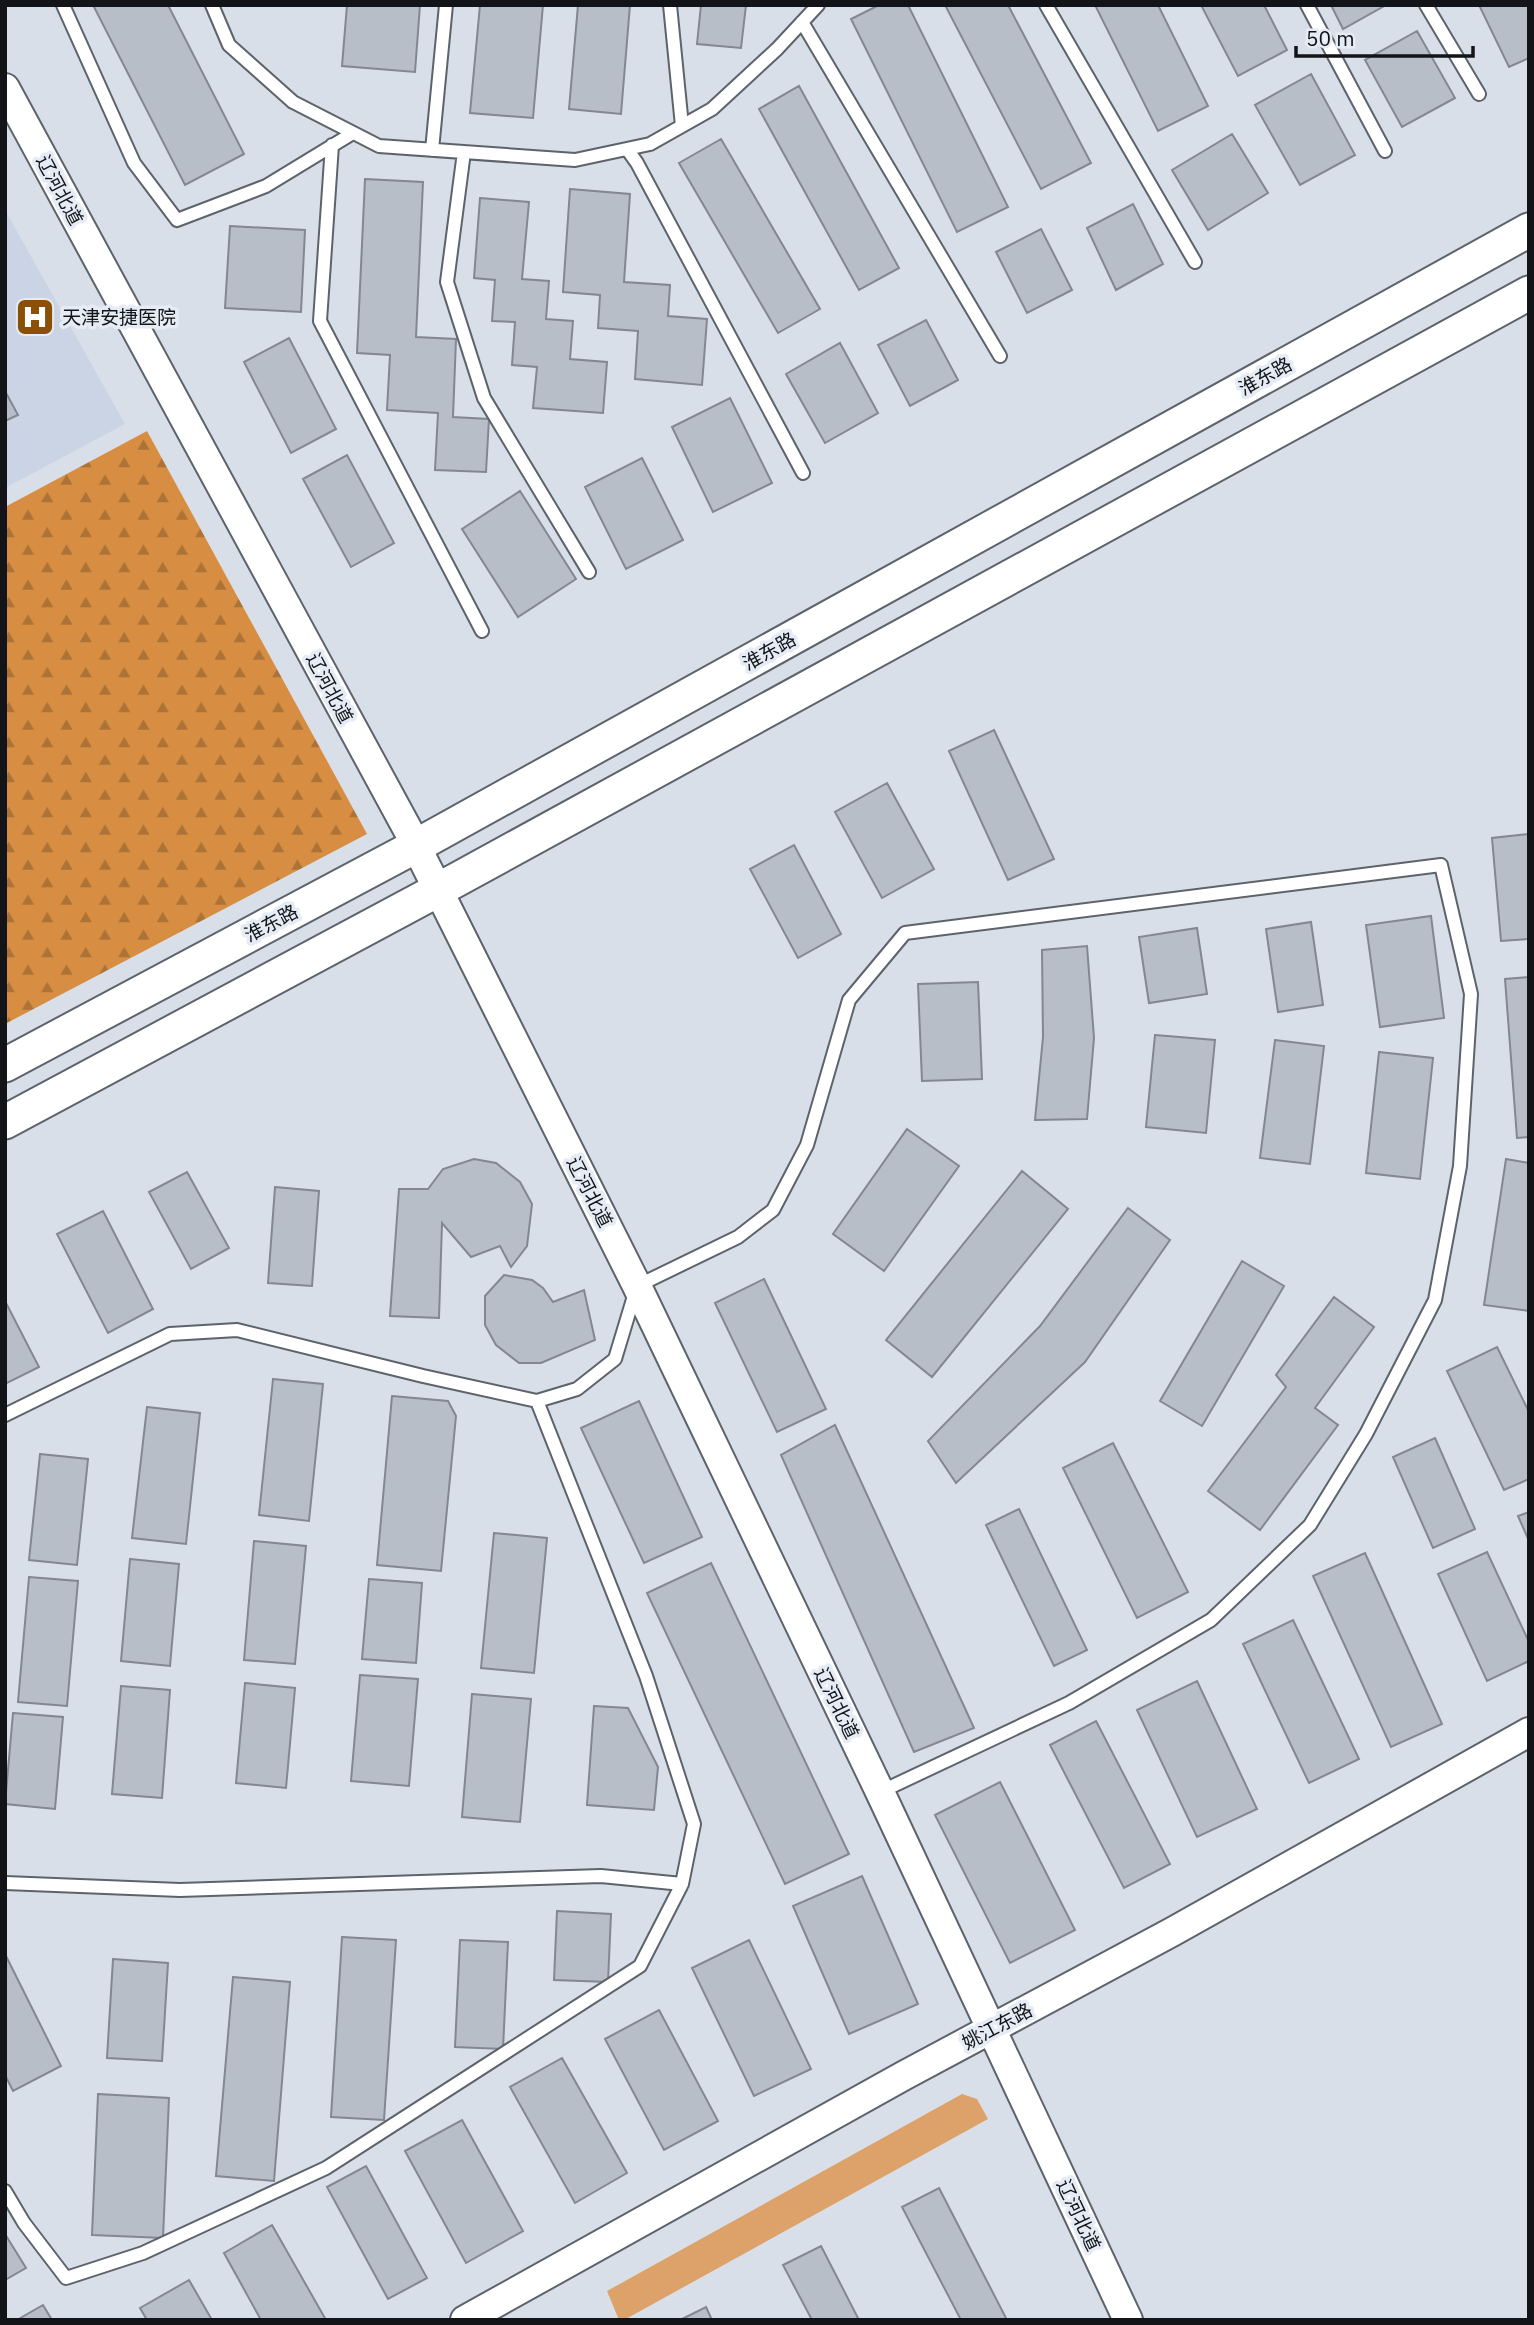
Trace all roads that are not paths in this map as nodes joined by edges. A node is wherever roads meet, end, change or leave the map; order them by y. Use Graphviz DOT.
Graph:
graph roads {
  1 [pos="63,5"];
  2 [pos="212,5"];
  3 [pos="446,5"];
  4 [pos="670,5"];
  5 [pos="818,5"];
  6 [pos="1045,5"];
  7 [pos="1307,5"];
  8 [pos="1426,5"];
  9 [pos="802,22"];
  10 [pos="5,88"];
  11 [pos="1479,94"];
  12 [pos="682,126"];
  13 [pos="353,133"];
  14 [pos="332,145"];
  15 [pos="627,149"];
  16 [pos="432,150"];
  17 [pos="1385,151"];
  18 [pos="464,152"];
  19 [pos="1529,230"];
  20 [pos="1195,262"];
  21 [pos="1529,293"];
  22 [pos="1000,356"];
  23 [pos="803,474"];
  24 [pos="589,572"];
  25 [pos="482,631"];
  26 [pos="416,846"];
  27 [pos="438,890"];
  28 [pos="5,1065"];
  29 [pos="5,1122"];
  30 [pos="637,1286"];
  31 [pos="537,1401"];
  32 [pos="5,1415"];
  33 [pos="1529,1732"];
  34 [pos="1529,1751"];
  35 [pos="880,1792"];
  36 [pos="5,1883"];
  37 [pos="682,1884"];
  38 [pos="995,2036"];
  39 [pos="5,2191"];
  40 [pos="465,2320"];
  41 [pos="494,2320"];
  42 [pos="1128,2320"];
  1 -- 14 [label="lane"];
  2 -- 13 [label="lane"];
  3 -- 16 [label="lane"];
  4 -- 12 [label="lane"];
  5 -- 9 [label="lane"];
  6 -- 20 [label="lane"];
  7 -- 17 [label="lane"];
  8 -- 11 [label="lane"];
  9 -- 12 [label="lane"];
  9 -- 22 [label="lane"];
  10 -- 26 [label="street, 辽河北道"];
  12 -- 15 [label="lane"];
  13 -- 14 [label="lane"];
  13 -- 16 [label="lane"];
  14 -- 25 [label="lane"];
  15 -- 18 [label="lane"];
  15 -- 23 [label="lane"];
  16 -- 18 [label="lane"];
  18 -- 24 [label="lane"];
  19 -- 26 [label="main road, 淮东路"];
  21 -- 27 [label="main road"];
  26 -- 27 [label="street, 辽河北道"];
  26 -- 28 [label="main road, 淮东路"];
  27 -- 29 [label="main road"];
  27 -- 30 [label="street, 辽河北道"];
  30 -- 31 [label="lane"];
  30 -- 35 [label="street, 辽河北道"];
  30 -- 35 [label="lane"];
  31 -- 32 [label="lane"];
  31 -- 37 [label="lane"];
  33 -- 38 [label="street, 姚江东路"];
  34 -- 38 [label="street, 姚江东路"];
  35 -- 38 [label="street, 辽河北道"];
  36 -- 37 [label="lane"];
  37 -- 39 [label="lane"];
  38 -- 40 [label="street, 姚江东路"];
  38 -- 41 [label="street, 姚江东路"];
  38 -- 42 [label="street, 辽河北道"];
}
